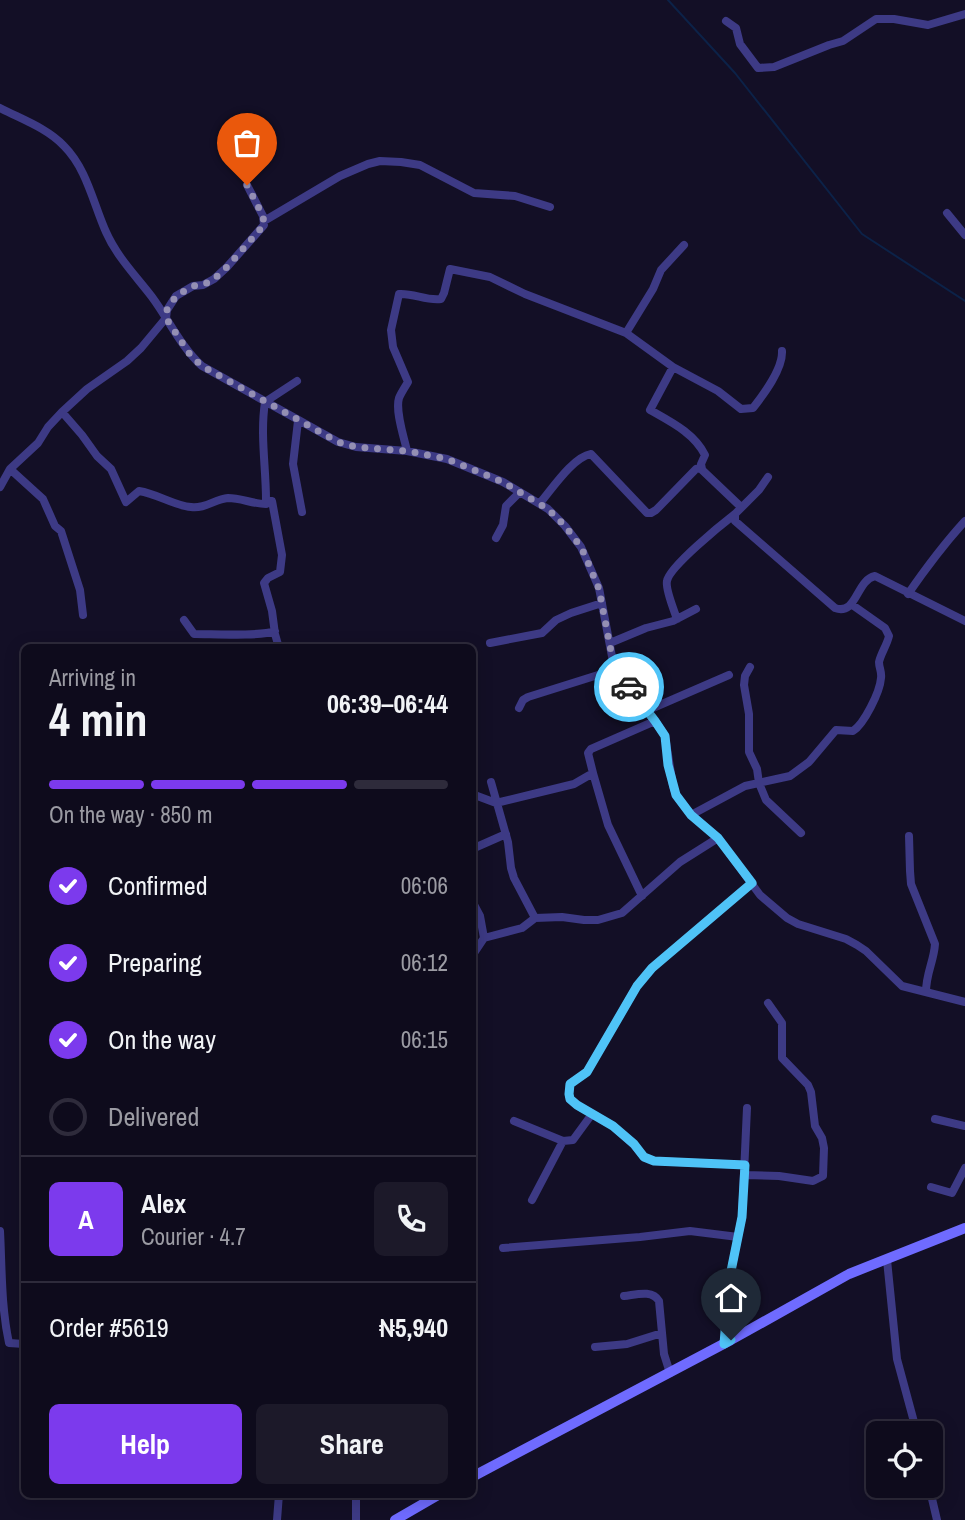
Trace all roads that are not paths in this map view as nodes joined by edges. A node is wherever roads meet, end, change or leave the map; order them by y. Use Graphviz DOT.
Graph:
graph roads {
  1 [pos="965,14"];
  2 [pos="726,21"];
  3 [pos="0,108"];
  4 [pos="247,185"];
  5 [pos="550,206"];
  6 [pos="947,213"];
  7 [pos="264,221"];
  8 [pos="965,235"];
  9 [pos="684,245"];
  10 [pos="166,318"];
  11 [pos="626,333"];
  12 [pos="782,351"];
  13 [pos="673,367"];
  14 [pos="297,381"];
  15 [pos="265,402"];
  16 [pos="62,412"];
  17 [pos="298,421"];
  18 [pos="407,451"];
  19 [pos="10,469"];
  20 [pos="702,469"];
  21 [pos="768,477"];
  22 [pos="0,487"];
  23 [pos="520,492"];
  24 [pos="266,500"];
  25 [pos="540,503"];
  26 [pos="738,510"];
  27 [pos="303,512"];
  28 [pos="965,521"];
  29 [pos="496,538"];
  30 [pos="908,594"];
  31 [pos="602,603"];
  32 [pos="851,604"];
  33 [pos="696,609"];
  34 [pos="83,615"];
  35 [pos="677,619"];
  36 [pos="184,620"];
  37 [pos="965,621"];
  38 [pos="275,631"];
  39 [pos="490,643"];
  40 [pos="610,643"];
  41 [pos="278,644"];
  42 [pos="614,667"];
  43 [pos="750,667"];
  44 [pos="730,675"];
  45 [pos="519,708"];
  46 [pos="646,710"];
  47 [pos="655,721"];
  48 [pos="593,773"];
  49 [pos="491,782"];
  50 [pos="759,783"];
  51 [pos="476,796"];
  52 [pos="496,803"];
  53 [pos="691,815"];
  54 [pos="801,833"];
  55 [pos="506,834"];
  56 [pos="909,836"];
  57 [pos="718,838"];
  58 [pos="476,847"];
  59 [pos="752,883"];
  60 [pos="642,896"];
  61 [pos="476,908"];
  62 [pos="535,918"];
  63 [pos="484,938"];
  64 [pos="476,950"];
  65 [pos="926,992"];
  66 [pos="965,1002"];
  67 [pos="768,1003"];
  68 [pos="747,1108"];
  69 [pos="592,1114"];
  70 [pos="935,1119"];
  71 [pos="514,1121"];
  72 [pos="965,1126"];
  73 [pos="562,1142"];
  74 [pos="745,1165"];
  75 [pos="965,1168"];
  76 [pos="744,1175"];
  77 [pos="931,1187"];
  78 [pos="532,1200"];
  79 [pos="965,1228"];
  80 [pos="0,1231"];
  81 [pos="738,1237"];
  82 [pos="503,1248"];
  83 [pos="887,1260"];
  84 [pos="624,1296"];
  85 [pos="662,1333"];
  86 [pos="5,1343"];
  87 [pos="724,1344"];
  88 [pos="595,1347"];
  89 [pos="670,1373"];
  90 [pos="914,1421"];
  91 [pos="476,1475"];
  92 [pos="279,1498"];
  93 [pos="356,1498"];
  94 [pos="433,1498"];
  95 [pos="932,1498"];
  96 [pos="277,1520"];
  97 [pos="356,1520"];
  98 [pos="395,1520"];
  99 [pos="937,1520"];
  1 -- 2 [label="street"];
  3 -- 10 [label="street"];
  4 -- 7 [label="street"];
  5 -- 7 [label="street"];
  6 -- 8 [label="street"];
  7 -- 10 [label="street"];
  9 -- 11 [label="street"];
  10 -- 15 [label="street"];
  10 -- 16 [label="street"];
  11 -- 13 [label="street"];
  11 -- 18 [label="street"];
  12 -- 13 [label="street"];
  13 -- 20 [label="street"];
  14 -- 15 [label="street"];
  15 -- 17 [label="street"];
  15 -- 24 [label="street"];
  16 -- 19 [label="street"];
  16 -- 24 [label="street"];
  17 -- 18 [label="street"];
  17 -- 27 [label="street"];
  18 -- 23 [label="street"];
  19 -- 22 [label="street"];
  19 -- 34 [label="street"];
  20 -- 25 [label="street"];
  20 -- 26 [label="street"];
  21 -- 26 [label="street"];
  23 -- 25 [label="street"];
  23 -- 29 [label="street"];
  24 -- 38 [label="street"];
  25 -- 31 [label="street"];
  26 -- 32 [label="street"];
  26 -- 35 [label="street"];
  28 -- 30 [label="street"];
  30 -- 32 [label="street"];
  30 -- 37 [label="street"];
  31 -- 39 [label="street"];
  31 -- 40 [label="street"];
  32 -- 50 [label="street"];
  33 -- 35 [label="street"];
  35 -- 40 [label="street"];
  36 -- 38 [label="street"];
  38 -- 41 [label="street"];
  40 -- 42 [label="street"];
  42 -- 45 [label="street"];
  42 -- 46 [label="street"];
  43 -- 50 [label="street"];
  44 -- 46 [label="street"];
  46 -- 47 [label="street"];
  47 -- 48 [label="street"];
  47 -- 53 [label="street"];
  48 -- 52 [label="street"];
  48 -- 60 [label="street"];
  49 -- 52 [label="street"];
  50 -- 53 [label="street"];
  50 -- 54 [label="street"];
  51 -- 52 [label="street"];
  52 -- 55 [label="street"];
  53 -- 57 [label="street"];
  55 -- 58 [label="street"];
  55 -- 62 [label="street"];
  56 -- 65 [label="street"];
  57 -- 59 [label="street"];
  57 -- 60 [label="street"];
  59 -- 65 [label="street"];
  59 -- 69 [label="street"];
  60 -- 62 [label="street"];
  61 -- 63 [label="street"];
  62 -- 63 [label="street"];
  63 -- 64 [label="street"];
  65 -- 66 [label="street"];
  67 -- 76 [label="street"];
  68 -- 74 [label="street"];
  69 -- 73 [label="street"];
  69 -- 74 [label="street"];
  70 -- 72 [label="street"];
  71 -- 73 [label="street"];
  73 -- 78 [label="street"];
  74 -- 76 [label="street"];
  75 -- 77 [label="street"];
  76 -- 81 [label="street"];
  79 -- 83 [label="main road"];
  80 -- 86 [label="street"];
  81 -- 82 [label="street"];
  81 -- 87 [label="street"];
  83 -- 87 [label="main road"];
  83 -- 90 [label="street"];
  84 -- 85 [label="street"];
  85 -- 88 [label="street"];
  85 -- 89 [label="street"];
  87 -- 89 [label="main road"];
  89 -- 91 [label="main road"];
  92 -- 96 [label="street"];
  93 -- 97 [label="street"];
  94 -- 98 [label="main road"];
  95 -- 99 [label="street"];
}
